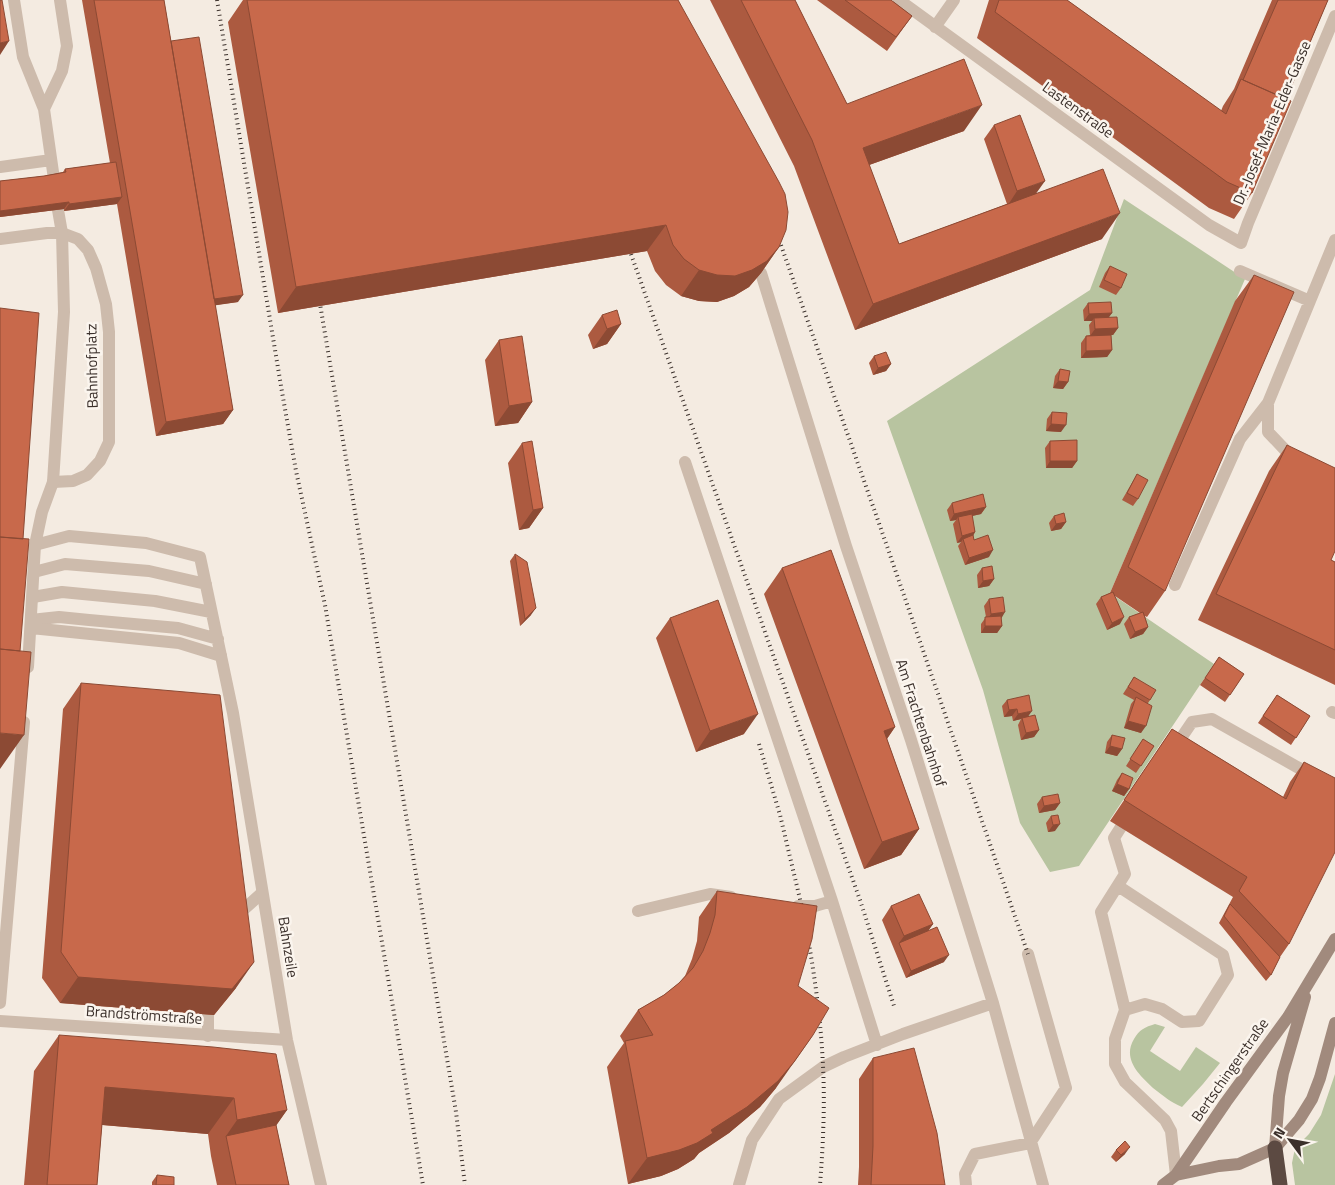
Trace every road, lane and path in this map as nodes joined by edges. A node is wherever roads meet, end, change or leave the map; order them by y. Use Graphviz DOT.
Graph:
graph roads {
  1 [pos="14,0"];
  2 [pos="60,0"];
  3 [pos="899,0"];
  4 [pos="954,0"];
  5 [pos="1335,16"];
  6 [pos="935,27"];
  7 [pos="44,109"];
  8 [pos="51,160"];
  9 [pos="0,167"];
  10 [pos="54,179"];
  11 [pos="58,210"];
  12 [pos="62,233"];
  13 [pos="0,239"];
  14 [pos="1335,240"];
  15 [pos="1241,243"];
  16 [pos="1240,270"];
  17 [pos="761,273"];
  18 [pos="1310,301"];
  19 [pos="1268,403"];
  20 [pos="685,462"];
  21 [pos="1311,464"];
  22 [pos="52,482"];
  23 [pos="35,545"];
  24 [pos="34,572"];
  25 [pos="206,584"];
  26 [pos="1175,585"];
  27 [pos="33,597"];
  28 [pos="212,612"];
  29 [pos="31,624"];
  30 [pos="218,638"];
  31 [pos="221,656"];
  32 [pos="28,675"];
  33 [pos="24,714"];
  34 [pos="1169,756"];
  35 [pos="1335,785"];
  36 [pos="1121,827"];
  37 [pos="1118,886"];
  38 [pos="262,893"];
  39 [pos="747,899"];
  40 [pos="832,902"];
  41 [pos="784,904"];
  42 [pos="638,911"];
  43 [pos="227,925"];
  44 [pos="1335,939"];
  45 [pos="1028,954"];
  46 [pos="1309,983"];
  47 [pos="0,1003"];
  48 [pos="992,1004"];
  49 [pos="1125,1010"];
  50 [pos="208,1015"];
  51 [pos="0,1021"];
  52 [pos="1335,1023"];
  53 [pos="208,1036"];
  54 [pos="287,1040"];
  55 [pos="877,1045"];
  56 [pos="1030,1143"];
  57 [pos="1275,1148"];
  58 [pos="1176,1175"];
  59 [pos="321,1185"];
  60 [pos="738,1185"];
  61 [pos="966,1185"];
  62 [pos="1043,1185"];
  63 [pos="1163,1185"];
  64 [pos="1280,1185"];
  1 -- 7 [label="street"];
  2 -- 7 [label="street"];
  3 -- 6 [label="street, Lastenstraße"];
  4 -- 6 [label="street"];
  5 -- 15 [label="street, Dr.-Josef-Maria-Eder-Gasse"];
  6 -- 15 [label="street, Lastenstraße"];
  7 -- 8 [label="street"];
  8 -- 9 [label="street"];
  8 -- 10 [label="street"];
  11 -- 12 [label="street, Bahnhofplatz"];
  12 -- 13 [label="street"];
  12 -- 22 [label="street, Bahnhofplatz"];
  12 -- 22 [label="street, Bahnhofplatz"];
  14 -- 18 [label="street"];
  16 -- 18 [label="street"];
  17 -- 48 [label="street, Am Frachtenbahnhof"];
  18 -- 19 [label="street"];
  19 -- 21 [label="street"];
  19 -- 26 [label="street"];
  20 -- 40 [label="street"];
  22 -- 23 [label="street, Bahnhofplatz"];
  23 -- 24 [label="street, Bahnhofplatz"];
  23 -- 25 [label="street"];
  24 -- 25 [label="street"];
  24 -- 27 [label="street, Bahnhofplatz"];
  25 -- 28 [label="street"];
  27 -- 28 [label="street"];
  27 -- 29 [label="street, Bahnhofplatz"];
  28 -- 30 [label="street"];
  29 -- 30 [label="street"];
  29 -- 31 [label="street"];
  29 -- 32 [label="street, Bahnhofplatz"];
  30 -- 31 [label="street"];
  31 -- 38 [label="street, Bahnzeile"];
  33 -- 47 [label="street"];
  34 -- 35 [label="street"];
  36 -- 37 [label="street"];
  37 -- 49 [label="street"];
  37 -- 49 [label="street"];
  38 -- 43 [label="street"];
  38 -- 54 [label="street, Bahnzeile"];
  39 -- 42 [label="street"];
  40 -- 41 [label="street"];
  40 -- 55 [label="street"];
  44 -- 46 [label="street, Bertschingerstraße"];
  45 -- 56 [label="street"];
  46 -- 57 [label="street, Bertschingerstraße"];
  46 -- 58 [label="street, Bertschingerstraße"];
  48 -- 55 [label="street"];
  48 -- 56 [label="street, Am Frachtenbahnhof"];
  49 -- 58 [label="street"];
  50 -- 53 [label="street"];
  51 -- 53 [label="street, Brandströmstraße"];
  52 -- 57 [label="street, Bertschingerstraße"];
  53 -- 54 [label="street, Brandströmstraße"];
  54 -- 59 [label="street, Bahnzeile"];
  55 -- 60 [label="street"];
  56 -- 61 [label="street"];
  56 -- 62 [label="street, Am Frachtenbahnhof"];
  57 -- 58 [label="street, Bertschingerstraße"];
  57 -- 64 [label="highway"];
  58 -- 63 [label="street, Bertschingerstraße"];
}
